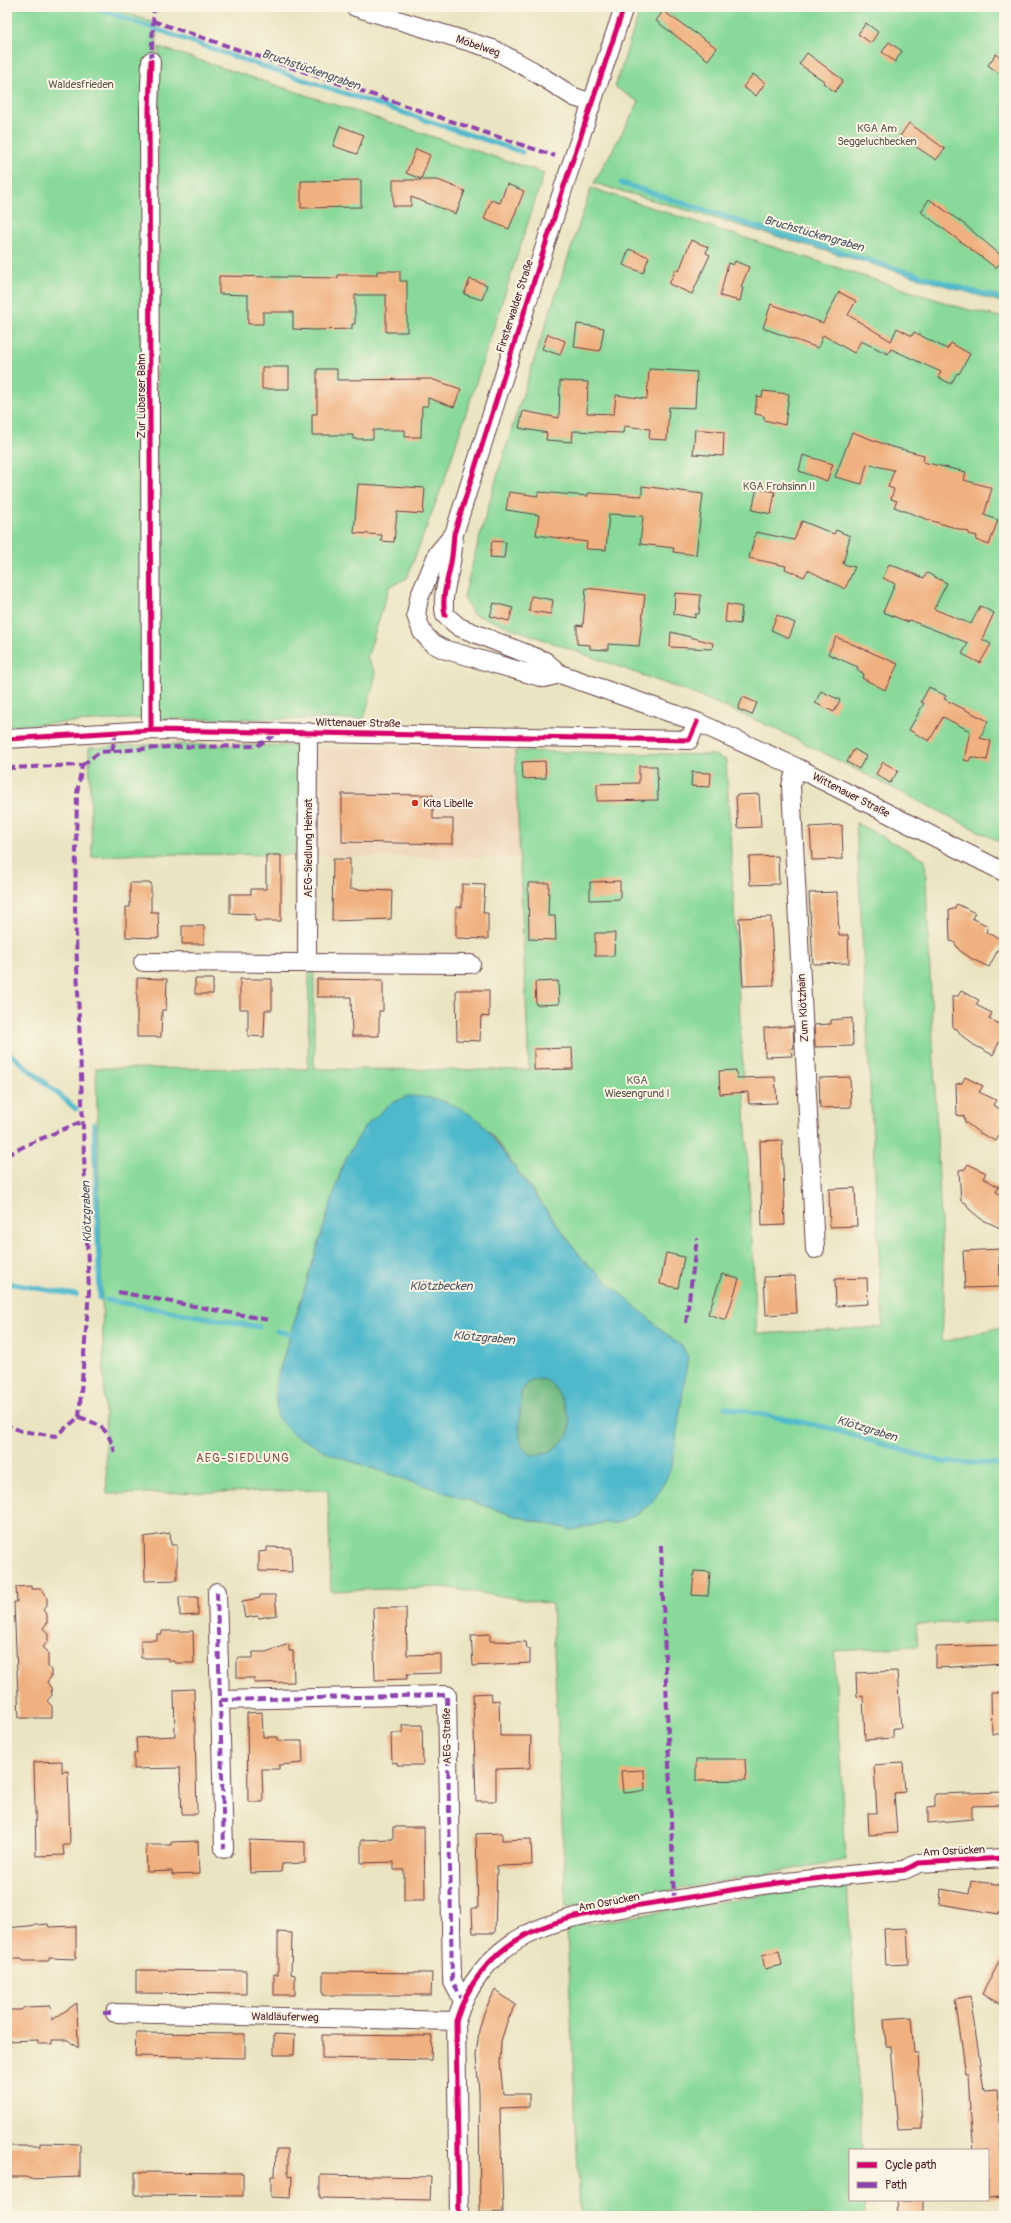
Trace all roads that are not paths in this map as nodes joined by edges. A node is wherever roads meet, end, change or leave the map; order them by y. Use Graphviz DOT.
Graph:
graph roads {
  1 [pos="354,7"];
  2 [pos="624,7"];
  3 [pos="152,61"];
  4 [pos="592,103"];
  5 [pos="454,534"];
  6 [pos="445,615"];
  7 [pos="422,632"];
  8 [pos="560,674"];
  9 [pos="697,722"];
  10 [pos="151,730"];
  11 [pos="308,732"];
  12 [pos="7,739"];
  13 [pos="796,767"];
  14 [pos="1004,872"];
  15 [pos="143,962"];
  16 [pos="307,963"];
  17 [pos="470,964"];
  18 [pos="815,1249"];
  19 [pos="217,1592"];
  20 [pos="221,1700"];
  21 [pos="224,1849"];
  22 [pos="1004,1858"];
  23 [pos="462,1999"];
  24 [pos="114,2013"];
  25 [pos="456,2021"];
  26 [pos="459,2216"];
  1 -- 4 [label="street, Möbelweg"];
  2 -- 4 [label="street, Finsterwalder Straße"];
  3 -- 10 [label="street, Zur Lübarser Bahn"];
  4 -- 5 [label="street, Finsterwalder Straße"];
  5 -- 6 [label="street, Finsterwalder Straße"];
  5 -- 7 [label="street, Finsterwalder Straße"];
  6 -- 7 [label="street"];
  6 -- 8 [label="street, Wittenauer Straße"];
  7 -- 8 [label="street, Wittenauer Straße"];
  8 -- 9 [label="street, Wittenauer Straße"];
  9 -- 11 [label="street, Wittenauer Straße"];
  9 -- 13 [label="street, Wittenauer Straße"];
  10 -- 11 [label="street, Wittenauer Straße"];
  10 -- 12 [label="street, Wittenauer Straße"];
  11 -- 16 [label="street, AEG-Siedlung Heimat"];
  13 -- 14 [label="street, Wittenauer Straße"];
  13 -- 18 [label="street, Zum Klötzhain"];
  15 -- 16 [label="street"];
  16 -- 17 [label="street"];
  19 -- 20 [label="street"];
  20 -- 21 [label="street"];
  20 -- 23 [label="street, AEG-Straße"];
  22 -- 23 [label="street, Am Osrücken"];
  23 -- 25 [label="street, Am Osrücken"];
  24 -- 25 [label="street, Waldläuferweg"];
  25 -- 26 [label="street, Am Osrücken"];
}
